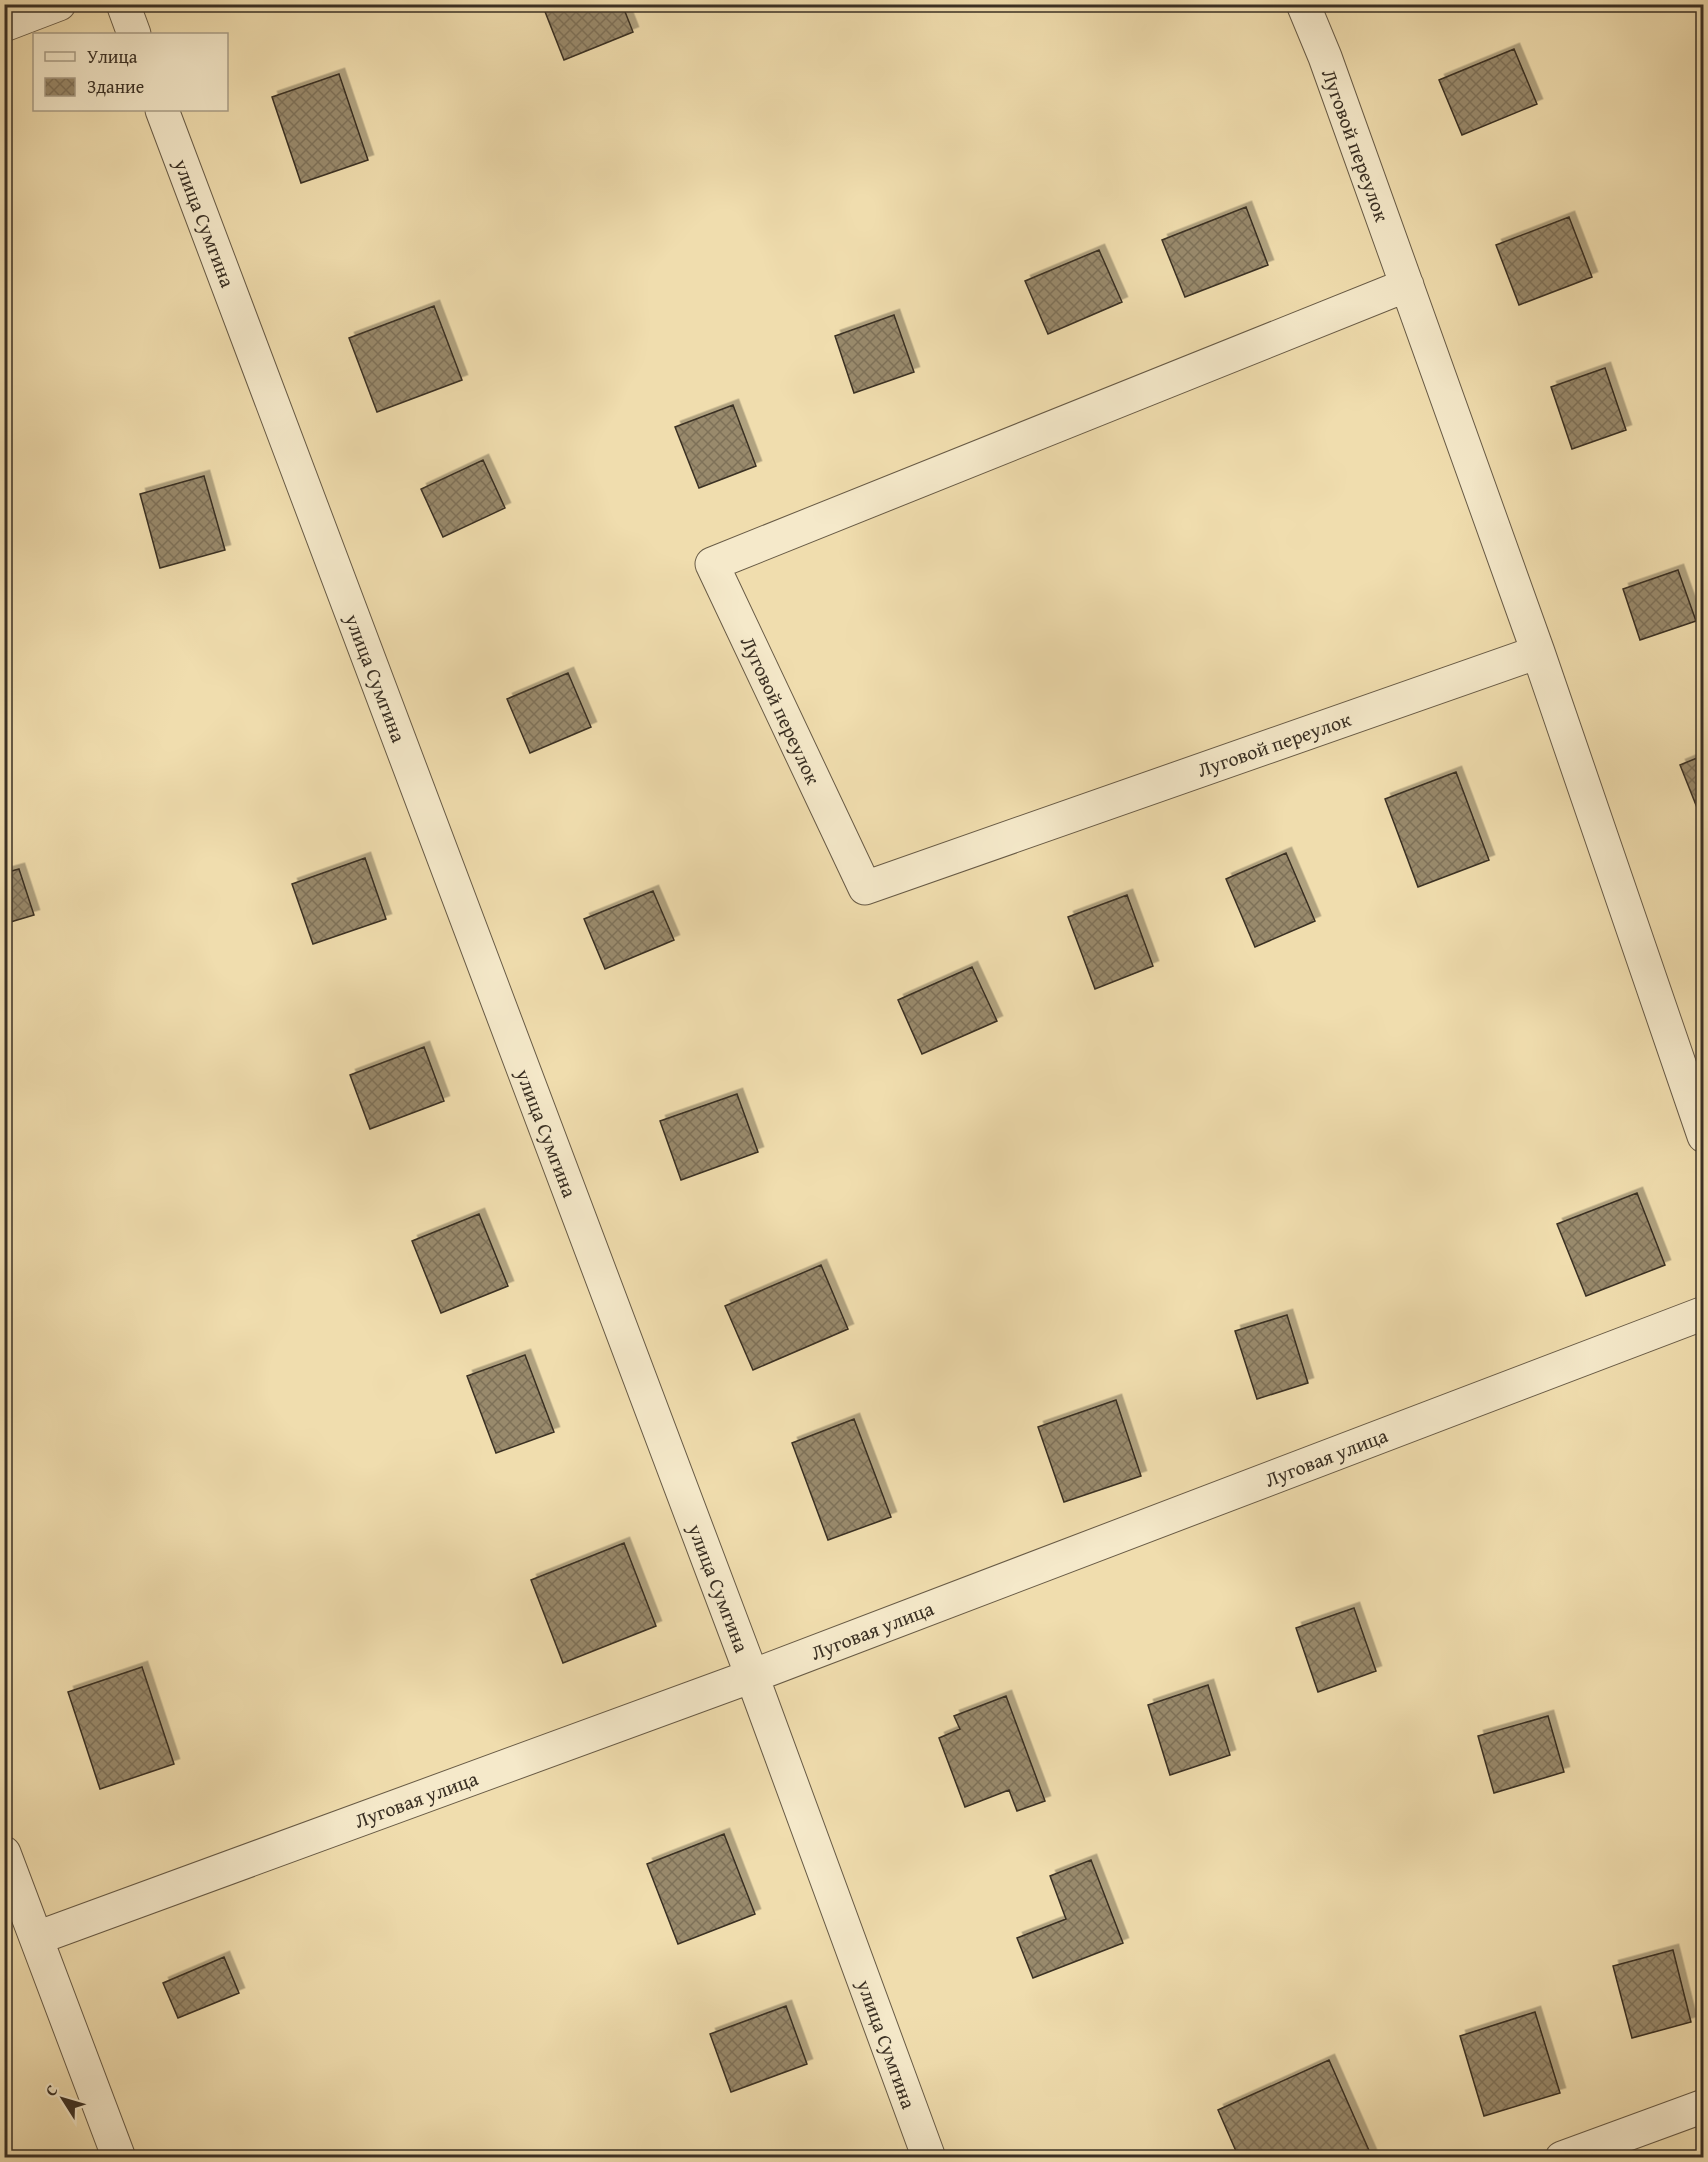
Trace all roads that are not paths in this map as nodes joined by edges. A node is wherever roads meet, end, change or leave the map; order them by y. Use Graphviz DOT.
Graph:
graph roads {
  1 [pos="59,4"];
  2 [pos="123,4"];
  3 [pos="1304,4"];
  4 [pos="4,25"];
  5 [pos="134,33"];
  6 [pos="162,111"];
  7 [pos="1407,285"];
  8 [pos="1538,652"];
  9 [pos="1704,1136"];
  10 [pos="1704,1313"];
  11 [pos="752,1676"];
  12 [pos="4,1853"];
  13 [pos="37,1938"];
  14 [pos="1704,2106"];
  15 [pos="119,2157"];
  16 [pos="929,2157"];
  17 [pos="1562,2157"];
  1 -- 4 [label="street"];
  2 -- 5 [label="street"];
  3 -- 7 [label="street, Луговой переулок"];
  6 -- 11 [label="street, улица Сумгина"];
  7 -- 8 [label="street, Луговой переулок"];
  7 -- 8 [label="street, Луговой переулок"];
  8 -- 9 [label="street, Луговой переулок"];
  10 -- 11 [label="street, Луговая улица"];
  11 -- 13 [label="street, Луговая улица"];
  11 -- 16 [label="street, улица Сумгина"];
  12 -- 13 [label="street"];
  13 -- 15 [label="street"];
  14 -- 17 [label="street"];
}
